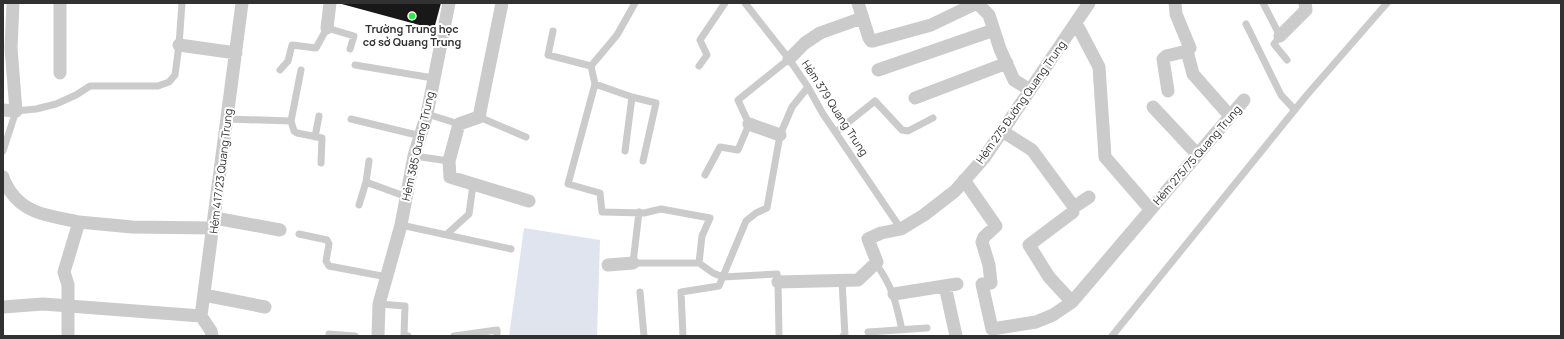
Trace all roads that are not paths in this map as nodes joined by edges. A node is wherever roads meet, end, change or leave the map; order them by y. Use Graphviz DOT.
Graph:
graph roads {
  1 [pos="13,3"];
  2 [pos="60,3"];
  3 [pos="182,3"];
  4 [pos="242,3"];
  5 [pos="330,3"];
  6 [pos="449,3"];
  7 [pos="502,3"];
  8 [pos="635,3"];
  9 [pos="725,3"];
  10 [pos="745,3"];
  11 [pos="858,3"];
  12 [pos="977,3"];
  13 [pos="1089,3"];
  14 [pos="1175,3"];
  15 [pos="1263,3"];
  16 [pos="1305,3"];
  17 [pos="1387,3"];
  18 [pos="862,18"];
  19 [pos="1076,23"];
  20 [pos="8,24"];
  21 [pos="1246,24"];
  22 [pos="327,28"];
  23 [pos="994,30"];
  24 [pos="553,31"];
  25 [pos="1280,36"];
  26 [pos="179,45"];
  27 [pos="350,49"];
  28 [pos="1187,52"];
  29 [pos="236,53"];
  30 [pos="789,59"];
  31 [pos="1287,60"];
  32 [pos="1007,63"];
  33 [pos="355,65"];
  34 [pos="591,66"];
  35 [pos="699,66"];
  36 [pos="280,70"];
  37 [pos="301,70"];
  38 [pos="878,70"];
  39 [pos="60,73"];
  40 [pos="433,78"];
  41 [pos="595,84"];
  42 [pos="808,87"];
  43 [pos="1030,90"];
  44 [pos="1168,92"];
  45 [pos="632,97"];
  46 [pos="915,98"];
  47 [pos="1244,100"];
  48 [pos="1153,107"];
  49 [pos="9,110"];
  50 [pos="1295,110"];
  51 [pos="427,114"];
  52 [pos="319,116"];
  53 [pos="1230,116"];
  54 [pos="479,117"];
  55 [pos="352,118"];
  56 [pos="933,118"];
  57 [pos="228,119"];
  58 [pos="291,121"];
  59 [pos="459,124"];
  60 [pos="749,124"];
  61 [pos="1002,131"];
  62 [pos="836,132"];
  63 [pos="780,135"];
  64 [pos="421,136"];
  65 [pos="316,137"];
  66 [pos="526,137"];
  67 [pos="3,151"];
  68 [pos="625,151"];
  69 [pos="1197,154"];
  70 [pos="414,156"];
  71 [pos="449,161"];
  72 [pos="643,161"];
  73 [pos="369,162"];
  74 [pos="321,163"];
  75 [pos="705,175"];
  76 [pos="3,177"];
  77 [pos="964,180"];
  78 [pos="366,182"];
  79 [pos="473,185"];
  80 [pos="407,197"];
  81 [pos="1089,197"];
  82 [pos="529,201"];
  83 [pos="359,205"];
  84 [pos="1074,207"];
  85 [pos="1150,209"];
  86 [pos="639,212"];
  87 [pos="78,222"];
  88 [pos="214,223"];
  89 [pos="401,225"];
  90 [pos="901,229"];
  91 [pos="280,230"];
  92 [pos="299,234"];
  93 [pos="447,234"];
  94 [pos="511,249"];
  95 [pos="633,263"];
  96 [pos="699,263"];
  97 [pos="876,264"];
  98 [pos="608,265"];
  99 [pos="387,277"];
  100 [pos="723,277"];
  101 [pos="842,281"];
  102 [pos="778,282"];
  103 [pos="640,292"];
  104 [pos="894,294"];
  105 [pos="204,295"];
  106 [pos="1072,302"];
  107 [pos="379,304"];
  108 [pos="68,306"];
  109 [pos="3,307"];
  110 [pos="265,307"];
  111 [pos="201,316"];
  112 [pos="927,328"];
  113 [pos="902,330"];
  114 [pos="868,332"];
  115 [pos="329,334"];
  116 [pos="68,336"];
  117 [pos="212,336"];
  118 [pos="355,336"];
  119 [pos="378,336"];
  120 [pos="408,336"];
  121 [pos="454,336"];
  122 [pos="497,336"];
  123 [pos="644,336"];
  124 [pos="683,336"];
  125 [pos="779,336"];
  126 [pos="844,336"];
  127 [pos="956,336"];
  128 [pos="1112,336"];
  1 -- 20 [label="street"];
  2 -- 39 [label="street"];
  3 -- 26 [label="lane"];
  4 -- 29 [label="street, Hẻm 417/23 Quang Trung"];
  5 -- 22 [label="street"];
  6 -- 40 [label="street, Hẻm 385 Quang Trung"];
  7 -- 54 [label="street"];
  8 -- 34 [label="lane"];
  9 -- 35 [label="lane"];
  10 -- 30 [label="lane, Hẻm 379 Quang Trung"];
  11 -- 18 [label="street"];
  12 -- 18 [label="street"];
  12 -- 23 [label="street"];
  13 -- 19 [label="street, Hẻm 275 Đường Quang Trung"];
  14 -- 28 [label="street"];
  15 -- 25 [label="lane"];
  16 -- 25 [label="street"];
  17 -- 50 [label="lane"];
  18 -- 30 [label="street"];
  19 -- 43 [label="street, Hẻm 275 Đường Quang Trung"];
  19 -- 85 [label="street, Hẻm 275/75 Quang Trung"];
  20 -- 49 [label="street"];
  21 -- 50 [label="lane"];
  22 -- 27 [label="lane"];
  22 -- 36 [label="lane"];
  23 -- 32 [label="street"];
  23 -- 38 [label="street"];
  24 -- 34 [label="lane"];
  25 -- 31 [label="lane"];
  26 -- 29 [label="street"];
  26 -- 49 [label="lane"];
  28 -- 44 [label="street"];
  28 -- 53 [label="street"];
  29 -- 57 [label="street, Hẻm 417/23 Quang Trung"];
  30 -- 42 [label="lane, Hẻm 379 Quang Trung"];
  30 -- 60 [label="lane"];
  32 -- 43 [label="street"];
  32 -- 46 [label="street"];
  33 -- 40 [label="lane"];
  34 -- 41 [label="lane"];
  37 -- 58 [label="lane"];
  40 -- 51 [label="street, Hẻm 385 Quang Trung"];
  41 -- 45 [label="lane"];
  41 -- 86 [label="lane"];
  42 -- 62 [label="lane, Hẻm 379 Quang Trung"];
  42 -- 63 [label="lane"];
  43 -- 61 [label="street, Hẻm 275 Đường Quang Trung"];
  45 -- 68 [label="lane"];
  45 -- 72 [label="lane"];
  47 -- 53 [label="street, Hẻm 275/75 Quang Trung"];
  48 -- 69 [label="street"];
  49 -- 67 [label="lane"];
  50 -- 128 [label="lane"];
  51 -- 59 [label="lane"];
  51 -- 64 [label="street, Hẻm 385 Quang Trung"];
  52 -- 65 [label="lane"];
  53 -- 69 [label="street, Hẻm 275/75 Quang Trung"];
  54 -- 59 [label="street"];
  54 -- 66 [label="lane"];
  55 -- 64 [label="lane"];
  56 -- 62 [label="lane"];
  57 -- 58 [label="lane"];
  57 -- 88 [label="street, Hẻm 417/23 Quang Trung"];
  58 -- 65 [label="lane"];
  59 -- 71 [label="street"];
  60 -- 63 [label="street"];
  60 -- 75 [label="lane"];
  61 -- 77 [label="street, Hẻm 275 Đường Quang Trung"];
  61 -- 84 [label="street"];
  62 -- 90 [label="lane, Hẻm 379 Quang Trung"];
  63 -- 100 [label="lane"];
  64 -- 70 [label="street, Hẻm 385 Quang Trung"];
  65 -- 74 [label="lane"];
  69 -- 85 [label="street, Hẻm 275/75 Quang Trung"];
  70 -- 71 [label="lane"];
  70 -- 80 [label="street, Hẻm 385 Quang Trung"];
  71 -- 79 [label="street"];
  73 -- 78 [label="lane"];
  76 -- 87 [label="street"];
  77 -- 90 [label="street, Hẻm 275 Đường Quang Trung"];
  77 -- 106 [label="street, Hẻm 275/75 Quang Trung"];
  78 -- 80 [label="lane"];
  78 -- 83 [label="lane"];
  79 -- 82 [label="street"];
  79 -- 93 [label="lane"];
  80 -- 89 [label="street, Hẻm 385 Quang Trung"];
  81 -- 84 [label="street"];
  84 -- 106 [label="street"];
  85 -- 106 [label="street, Hẻm 275/75 Quang Trung"];
  86 -- 95 [label="lane"];
  86 -- 96 [label="lane"];
  87 -- 88 [label="street"];
  87 -- 108 [label="street"];
  88 -- 91 [label="street"];
  88 -- 105 [label="street, Hẻm 417/23 Quang Trung"];
  89 -- 93 [label="lane"];
  89 -- 99 [label="street, Hẻm 385 Quang Trung"];
  90 -- 97 [label="street, Hẻm 275 Đường Quang Trung"];
  92 -- 99 [label="lane"];
  93 -- 94 [label="lane"];
  95 -- 96 [label="lane"];
  95 -- 98 [label="street"];
  96 -- 100 [label="lane"];
  97 -- 101 [label="street"];
  97 -- 104 [label="lane"];
  99 -- 107 [label="street, Hẻm 385 Quang Trung"];
  100 -- 102 [label="lane"];
  100 -- 124 [label="lane"];
  101 -- 102 [label="street"];
  101 -- 126 [label="lane"];
  102 -- 125 [label="lane"];
  103 -- 123 [label="lane"];
  104 -- 113 [label="lane"];
  104 -- 127 [label="street"];
  105 -- 110 [label="street"];
  105 -- 111 [label="street, Hẻm 417/23 Quang Trung"];
  107 -- 119 [label="street, Hẻm 385 Quang Trung"];
  107 -- 120 [label="lane"];
  108 -- 109 [label="street"];
  108 -- 111 [label="street"];
  108 -- 116 [label="street"];
  111 -- 117 [label="street"];
  112 -- 113 [label="lane"];
  113 -- 114 [label="lane"];
  115 -- 118 [label="lane"];
  121 -- 122 [label="lane"];
}
